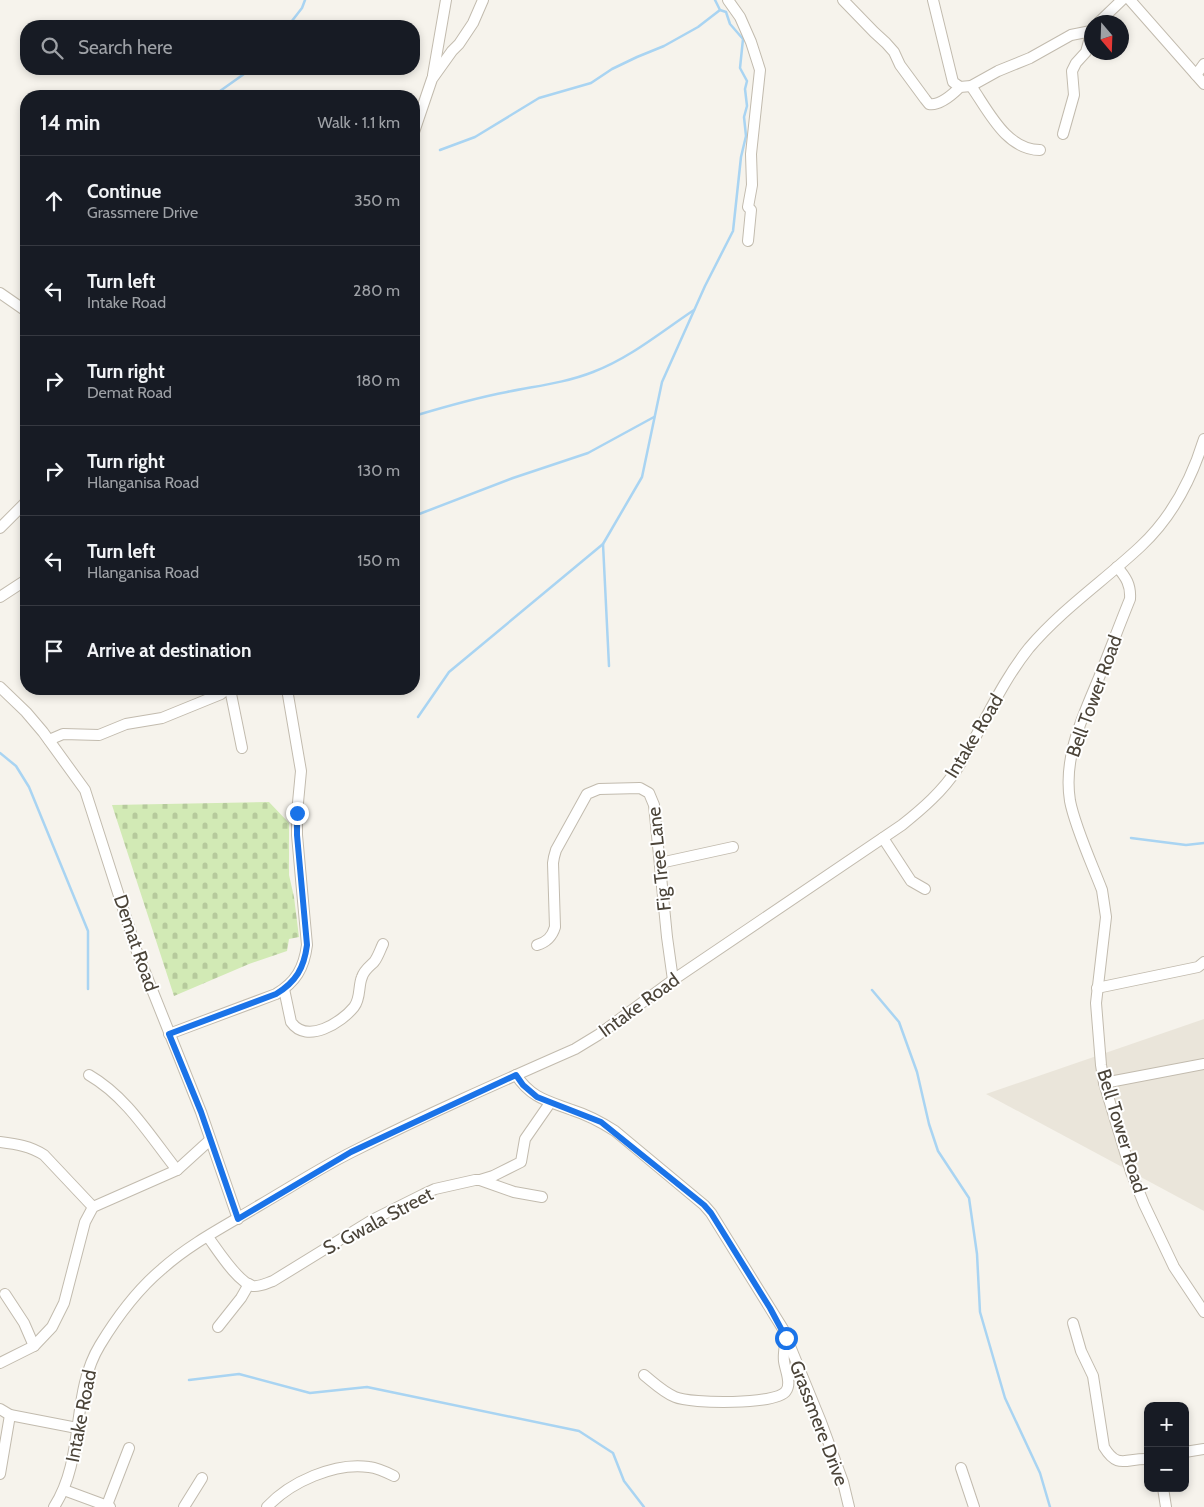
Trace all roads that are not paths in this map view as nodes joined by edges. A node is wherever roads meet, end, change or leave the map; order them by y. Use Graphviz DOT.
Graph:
graph roads {
  1 [pos="446,0"];
  2 [pos="483,0"];
  3 [pos="728,0"];
  4 [pos="843,0"];
  5 [pos="933,0"];
  6 [pos="1122,0"];
  7 [pos="1130,0"];
  8 [pos="1106,15"];
  9 [pos="1084,32"];
  10 [pos="1084,54"];
  11 [pos="1204,64"];
  12 [pos="1196,75"];
  13 [pos="432,79"];
  14 [pos="1204,84"];
  15 [pos="960,86"];
  16 [pos="971,86"];
  17 [pos="420,114"];
  18 [pos="1063,134"];
  19 [pos="1040,150"];
  20 [pos="748,240"];
  21 [pos="0,293"];
  22 [pos="20,306"];
  23 [pos="1204,439"];
  24 [pos="20,508"];
  25 [pos="0,528"];
  26 [pos="1117,567"];
  27 [pos="20,584"];
  28 [pos="0,597"];
  29 [pos="0,687"];
  30 [pos="219,695"];
  31 [pos="229,695"];
  32 [pos="288,695"];
  33 [pos="49,740"];
  34 [pos="242,748"];
  35 [pos="883,838"];
  36 [pos="733,847"];
  37 [pos="660,863"];
  38 [pos="925,889"];
  39 [pos="383,944"];
  40 [pos="537,945"];
  41 [pos="1204,962"];
  42 [pos="673,980"];
  43 [pos="1097,988"];
  44 [pos="284,989"];
  45 [pos="169,1034"];
  46 [pos="1204,1064"];
  47 [pos="89,1075"];
  48 [pos="516,1075"];
  49 [pos="1104,1083"];
  50 [pos="550,1103"];
  51 [pos="210,1140"];
  52 [pos="0,1142"];
  53 [pos="176,1170"];
  54 [pos="480,1180"];
  55 [pos="542,1197"];
  56 [pos="94,1207"];
  57 [pos="238,1219"];
  58 [pos="208,1237"];
  59 [pos="249,1284"];
  60 [pos="5,1294"];
  61 [pos="1204,1312"];
  62 [pos="1072,1323"];
  63 [pos="218,1327"];
  64 [pos="786,1338"];
  65 [pos="34,1346"];
  66 [pos="0,1364"];
  67 [pos="644,1375"];
  68 [pos="0,1410"];
  69 [pos="10,1415"];
  70 [pos="77,1428"];
  71 [pos="129,1448"];
  72 [pos="1204,1448"];
  73 [pos="1189,1451"];
  74 [pos="1144,1459"];
  75 [pos="960,1468"];
  76 [pos="0,1474"];
  77 [pos="394,1476"];
  78 [pos="202,1478"];
  79 [pos="64,1490"];
  80 [pos="1163,1492"];
  81 [pos="109,1506"];
  82 [pos="54,1507"];
  83 [pos="184,1507"];
  84 [pos="267,1507"];
  85 [pos="849,1507"];
  86 [pos="974,1507"];
  87 [pos="1166,1507"];
  1 -- 13 [label="street"];
  2 -- 13 [label="street"];
  3 -- 20 [label="street"];
  4 -- 15 [label="street"];
  5 -- 15 [label="street"];
  6 -- 8 [label="street"];
  7 -- 12 [label="street"];
  9 -- 16 [label="street"];
  10 -- 18 [label="street"];
  11 -- 12 [label="street"];
  12 -- 14 [label="street"];
  13 -- 17 [label="street"];
  15 -- 16 [label="street"];
  16 -- 19 [label="street"];
  21 -- 22 [label="street"];
  23 -- 26 [label="street, Intake Road"];
  24 -- 25 [label="street"];
  26 -- 35 [label="street, Intake Road"];
  26 -- 43 [label="street, Bell Tower Road"];
  27 -- 28 [label="street"];
  29 -- 33 [label="street, Demat Road"];
  30 -- 33 [label="street"];
  31 -- 34 [label="street"];
  32 -- 44 [label="street"];
  33 -- 45 [label="street, Demat Road"];
  35 -- 38 [label="street"];
  35 -- 42 [label="street, Intake Road"];
  36 -- 37 [label="street"];
  37 -- 40 [label="street, Fig Tree Lane"];
  37 -- 42 [label="street, Fig Tree Lane"];
  39 -- 44 [label="street"];
  41 -- 43 [label="street"];
  42 -- 48 [label="street, Intake Road"];
  43 -- 49 [label="street, Bell Tower Road"];
  44 -- 45 [label="street"];
  45 -- 51 [label="street, Demat Road"];
  46 -- 49 [label="street"];
  47 -- 53 [label="street"];
  48 -- 50 [label="street, Grassmere Drive"];
  48 -- 57 [label="street, Intake Road"];
  49 -- 61 [label="street, Bell Tower Road"];
  50 -- 54 [label="street"];
  50 -- 64 [label="street, Grassmere Drive"];
  51 -- 53 [label="street"];
  51 -- 57 [label="street, Demat Road"];
  52 -- 56 [label="street"];
  53 -- 56 [label="street"];
  54 -- 55 [label="street, S. Gwala Street"];
  54 -- 59 [label="street, S. Gwala Street"];
  56 -- 65 [label="street"];
  57 -- 58 [label="street, Intake Road"];
  58 -- 59 [label="street"];
  58 -- 70 [label="street, Intake Road"];
  59 -- 63 [label="street"];
  60 -- 65 [label="street"];
  62 -- 74 [label="street"];
  64 -- 67 [label="street"];
  64 -- 85 [label="street, Grassmere Drive"];
  65 -- 66 [label="street"];
  68 -- 69 [label="street"];
  69 -- 70 [label="street"];
  69 -- 76 [label="street"];
  70 -- 79 [label="street, Intake Road"];
  71 -- 81 [label="street"];
  72 -- 73 [label="street"];
  75 -- 86 [label="street"];
  77 -- 84 [label="street"];
  78 -- 83 [label="street"];
  79 -- 81 [label="street"];
  79 -- 82 [label="street, Intake Road"];
  80 -- 87 [label="street"];
}
